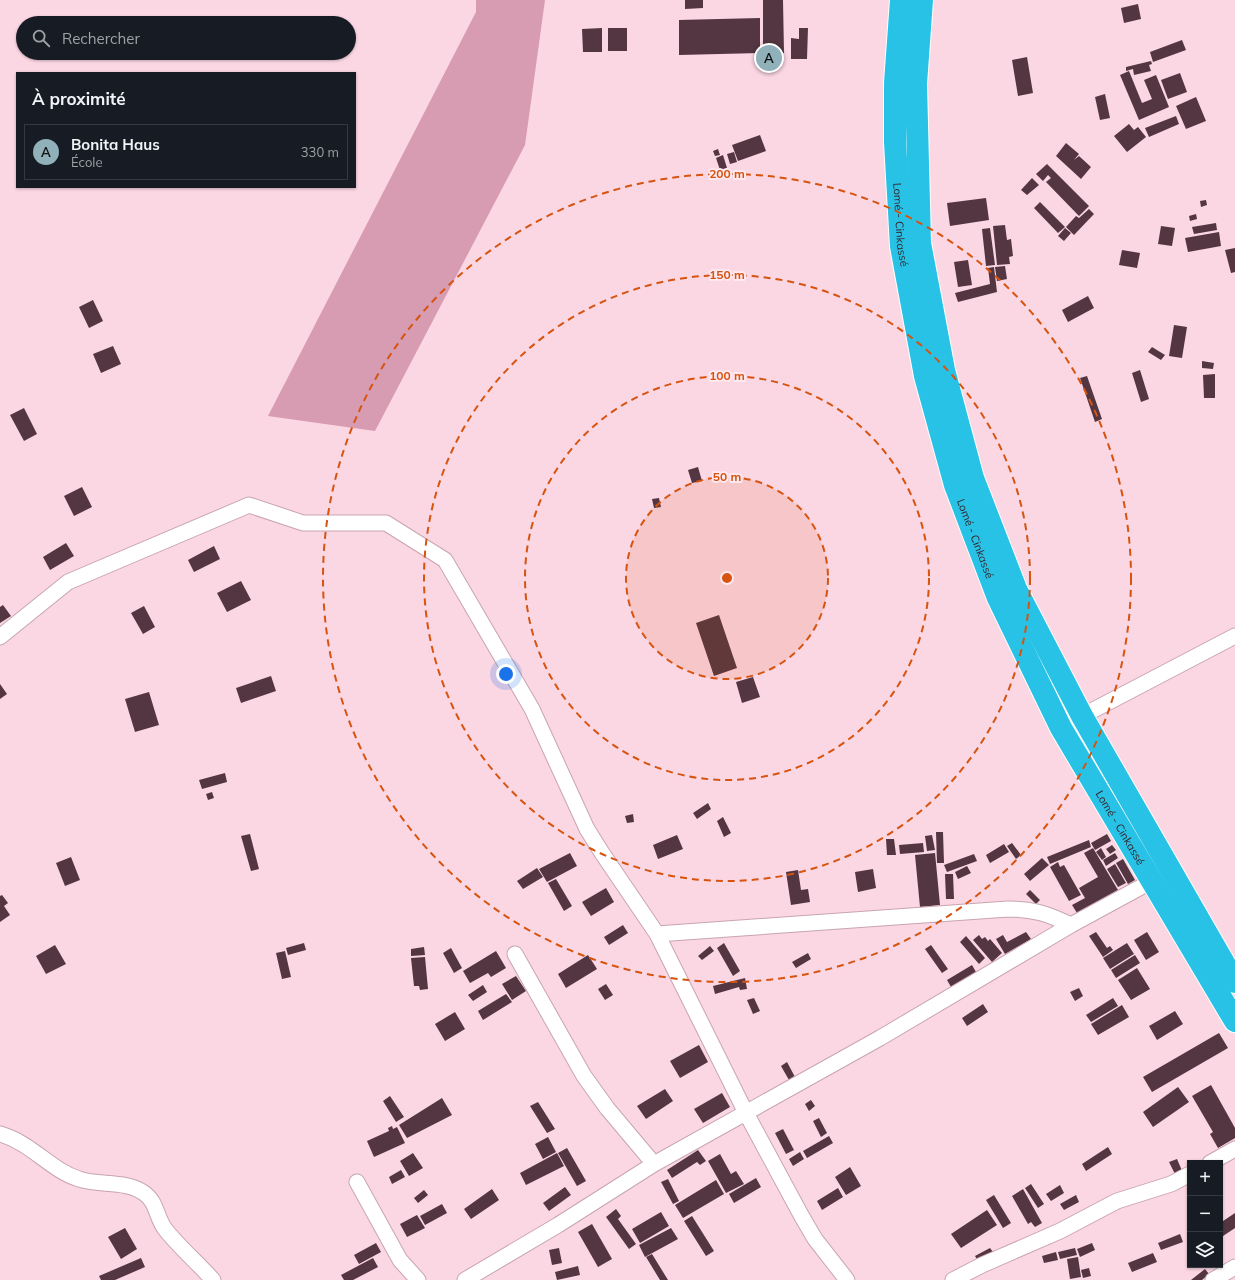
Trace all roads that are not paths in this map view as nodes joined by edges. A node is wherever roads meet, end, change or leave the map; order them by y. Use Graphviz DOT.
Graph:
graph roads {
  1 [pos="901,0"];
  2 [pos="922,0"];
  3 [pos="910,245"];
  4 [pos="1235,636"];
  5 [pos="0,637"];
  6 [pos="1082,716"];
  7 [pos="1152,881"];
  8 [pos="1070,925"];
  9 [pos="657,934"];
  10 [pos="515,954"];
  11 [pos="1224,976"];
  12 [pos="1235,1021"];
  13 [pos="746,1113"];
  14 [pos="0,1134"];
  15 [pos="1235,1149"];
  16 [pos="1215,1160"];
  17 [pos="654,1164"];
  18 [pos="1187,1176"];
  19 [pos="357,1182"];
  20 [pos="1235,1267"];
  21 [pos="213,1280"];
  22 [pos="418,1280"];
  23 [pos="464,1280"];
  24 [pos="847,1280"];
  25 [pos="953,1280"];
  26 [pos="1213,1280"];
  1 -- 3 [label="highway, Lomé - Cinkassé"];
  2 -- 3 [label="highway, Lomé - Cinkassé"];
  3 -- 6 [label="highway, Lomé - Cinkassé"];
  3 -- 7 [label="highway, Lomé - Cinkassé"];
  4 -- 6 [label="street"];
  5 -- 9 [label="street"];
  6 -- 11 [label="highway, Lomé - Cinkassé"];
  7 -- 8 [label="street"];
  7 -- 11 [label="highway, Lomé - Cinkassé"];
  8 -- 9 [label="street"];
  8 -- 13 [label="street"];
  9 -- 13 [label="street"];
  10 -- 17 [label="street"];
  11 -- 12 [label="highway, Lomé - Cinkassé"];
  13 -- 17 [label="street"];
  13 -- 24 [label="street"];
  14 -- 21 [label="street"];
  15 -- 16 [label="street"];
  17 -- 23 [label="street"];
  18 -- 25 [label="street"];
  19 -- 22 [label="street"];
  20 -- 26 [label="street"];
}
